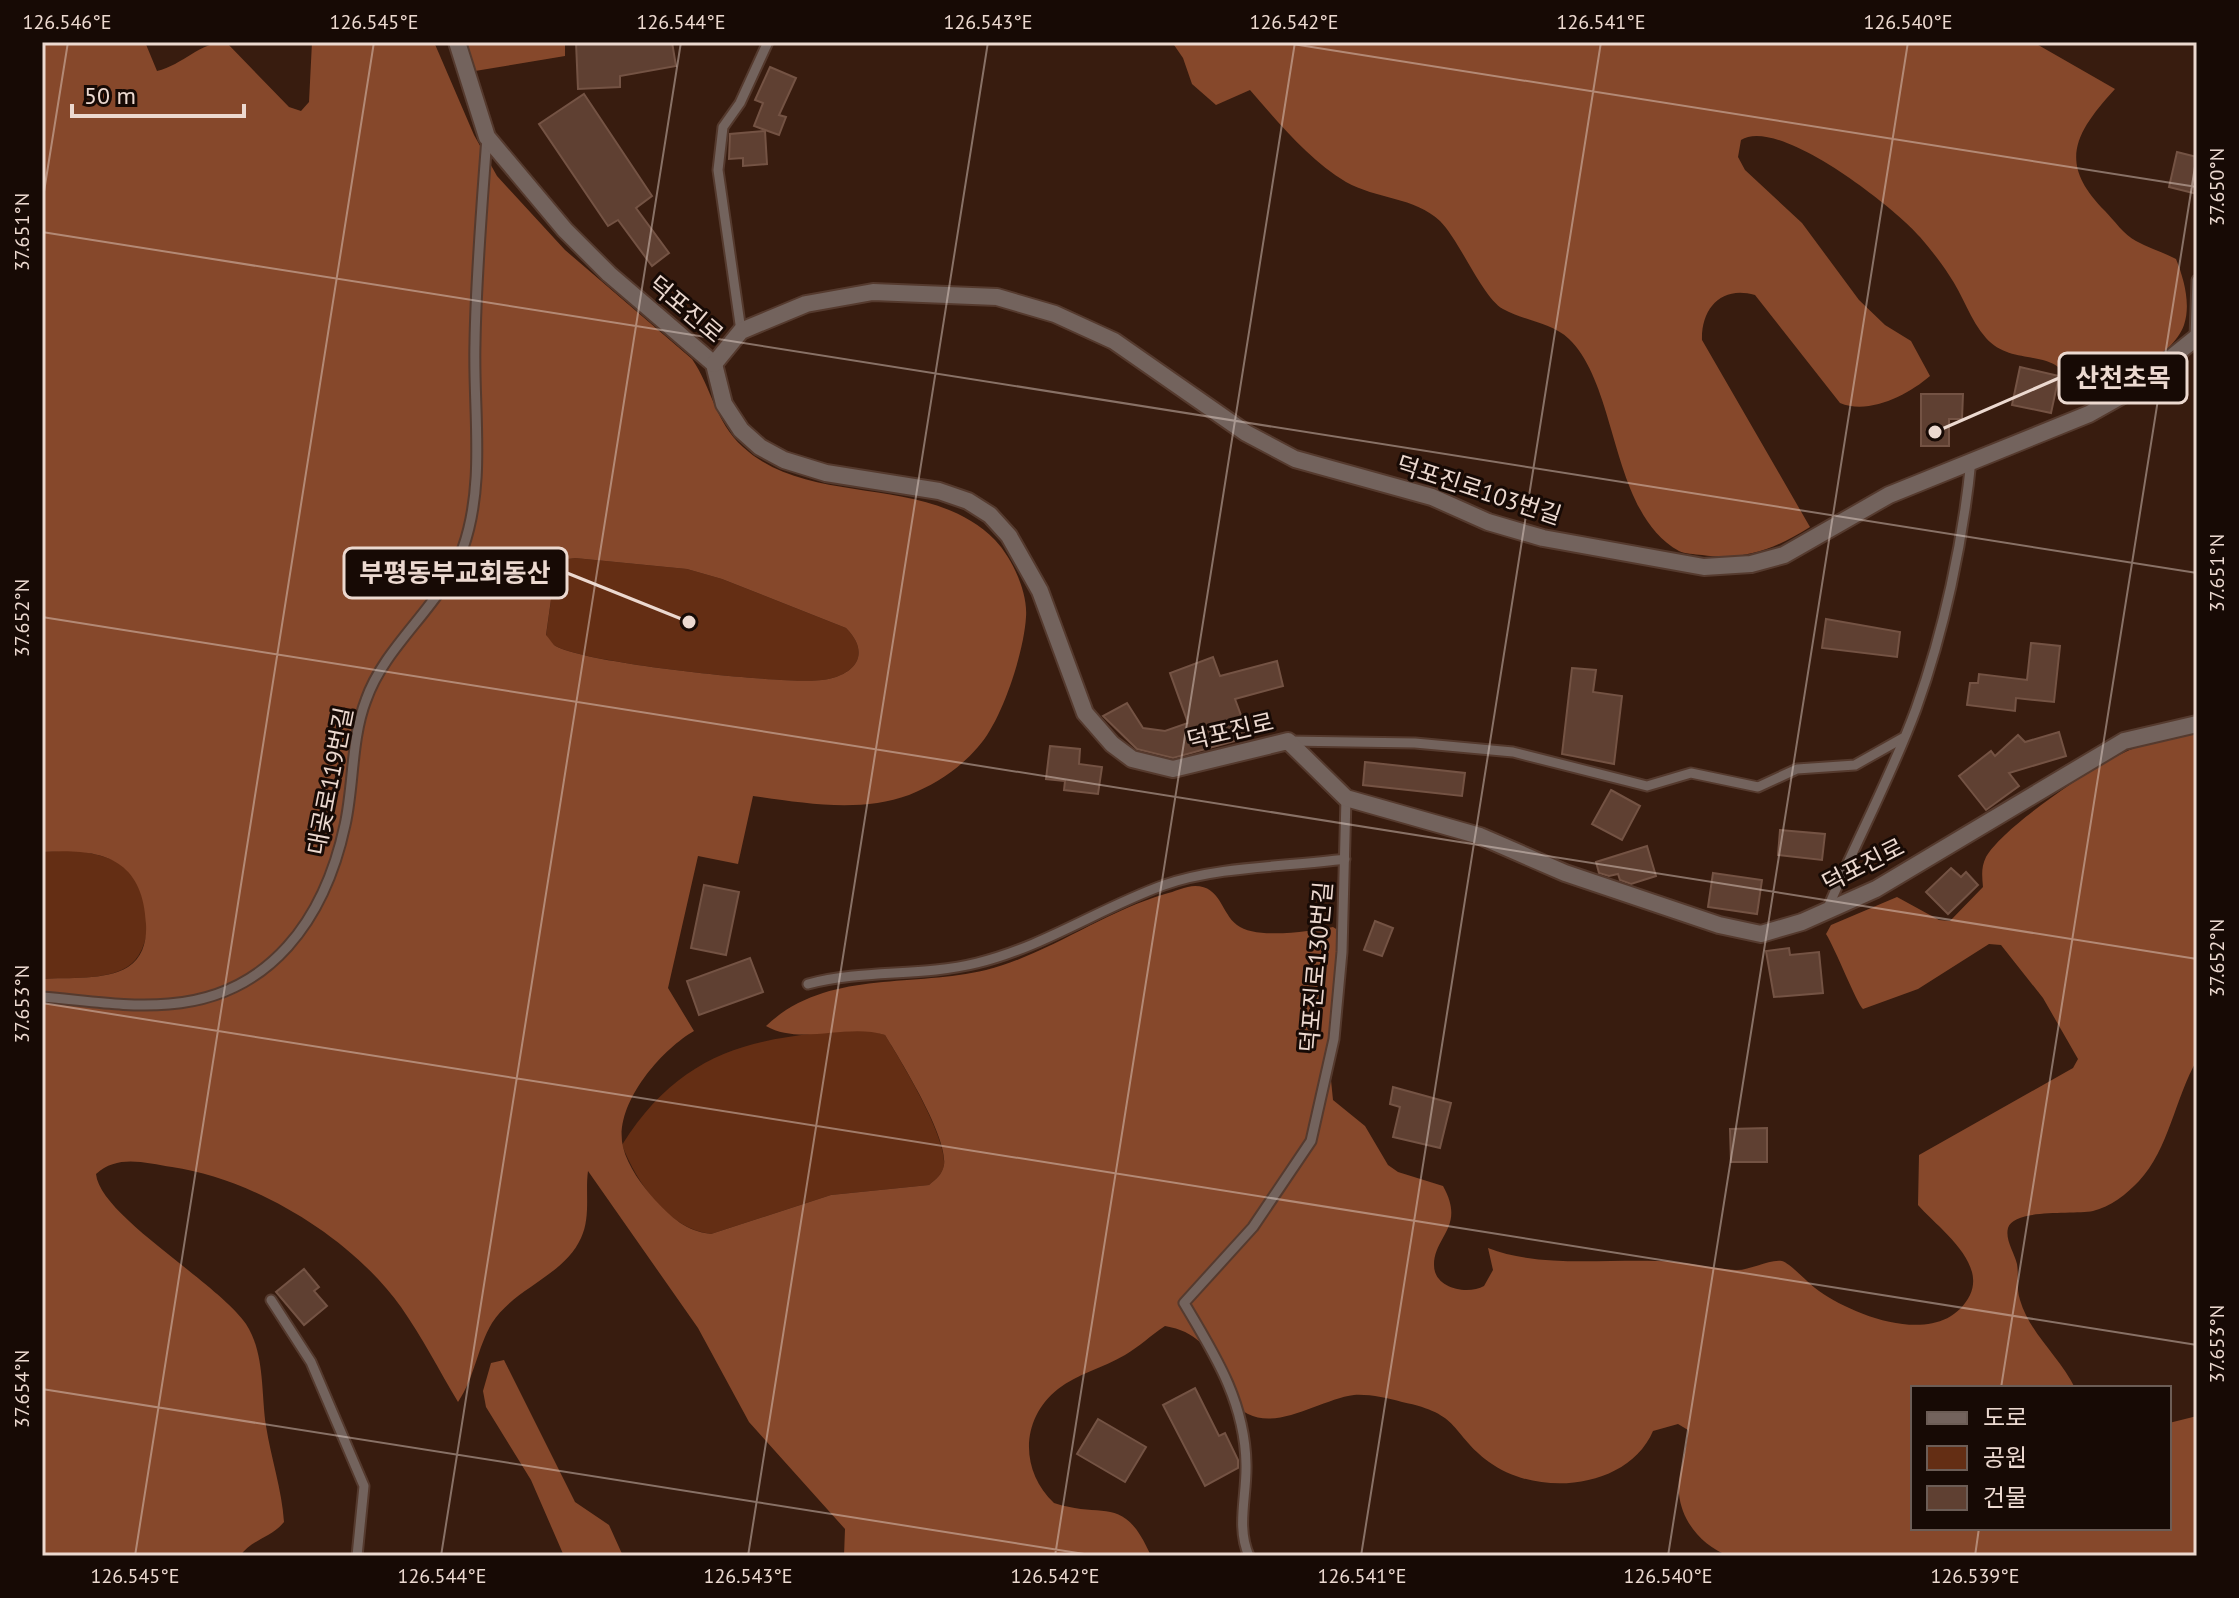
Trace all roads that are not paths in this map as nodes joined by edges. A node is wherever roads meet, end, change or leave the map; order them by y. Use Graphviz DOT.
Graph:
graph roads {
  1 [pos="457,42"];
  2 [pos="768,42"];
  3 [pos="487,137"];
  4 [pos="2197,280"];
  5 [pos="741,331"];
  6 [pos="2196,337"];
  7 [pos="714,364"];
  8 [pos="1971,460"];
  9 [pos="2197,724"];
  10 [pos="1903,738"];
  11 [pos="1288,741"];
  12 [pos="1346,798"];
  13 [pos="1345,859"];
  14 [pos="1827,910"];
  15 [pos="808,984"];
  16 [pos="42,997"];
  17 [pos="271,1300"];
  18 [pos="357,1556"];
  19 [pos="1249,1556"];
  1 -- 3 [label="street, 덕포진로"];
  2 -- 5 [label="lane"];
  3 -- 7 [label="street, 덕포진로"];
  3 -- 16 [label="lane, 대곶로119번길"];
  4 -- 6 [label="lane, 덕포진로103번길"];
  5 -- 7 [label="street, 덕포진로103번길"];
  5 -- 8 [label="street, 덕포진로103번길"];
  6 -- 8 [label="street, 덕포진로103번길"];
  7 -- 11 [label="street, 덕포진로"];
  8 -- 10 [label="lane"];
  9 -- 14 [label="street, 덕포진로"];
  10 -- 11 [label="lane"];
  10 -- 14 [label="lane"];
  11 -- 12 [label="street, 덕포진로"];
  12 -- 13 [label="lane, 덕포진로130번길"];
  12 -- 14 [label="street, 덕포진로"];
  13 -- 15 [label="lane"];
  13 -- 19 [label="lane, 덕포진로130번길"];
  17 -- 18 [label="lane"];
}
